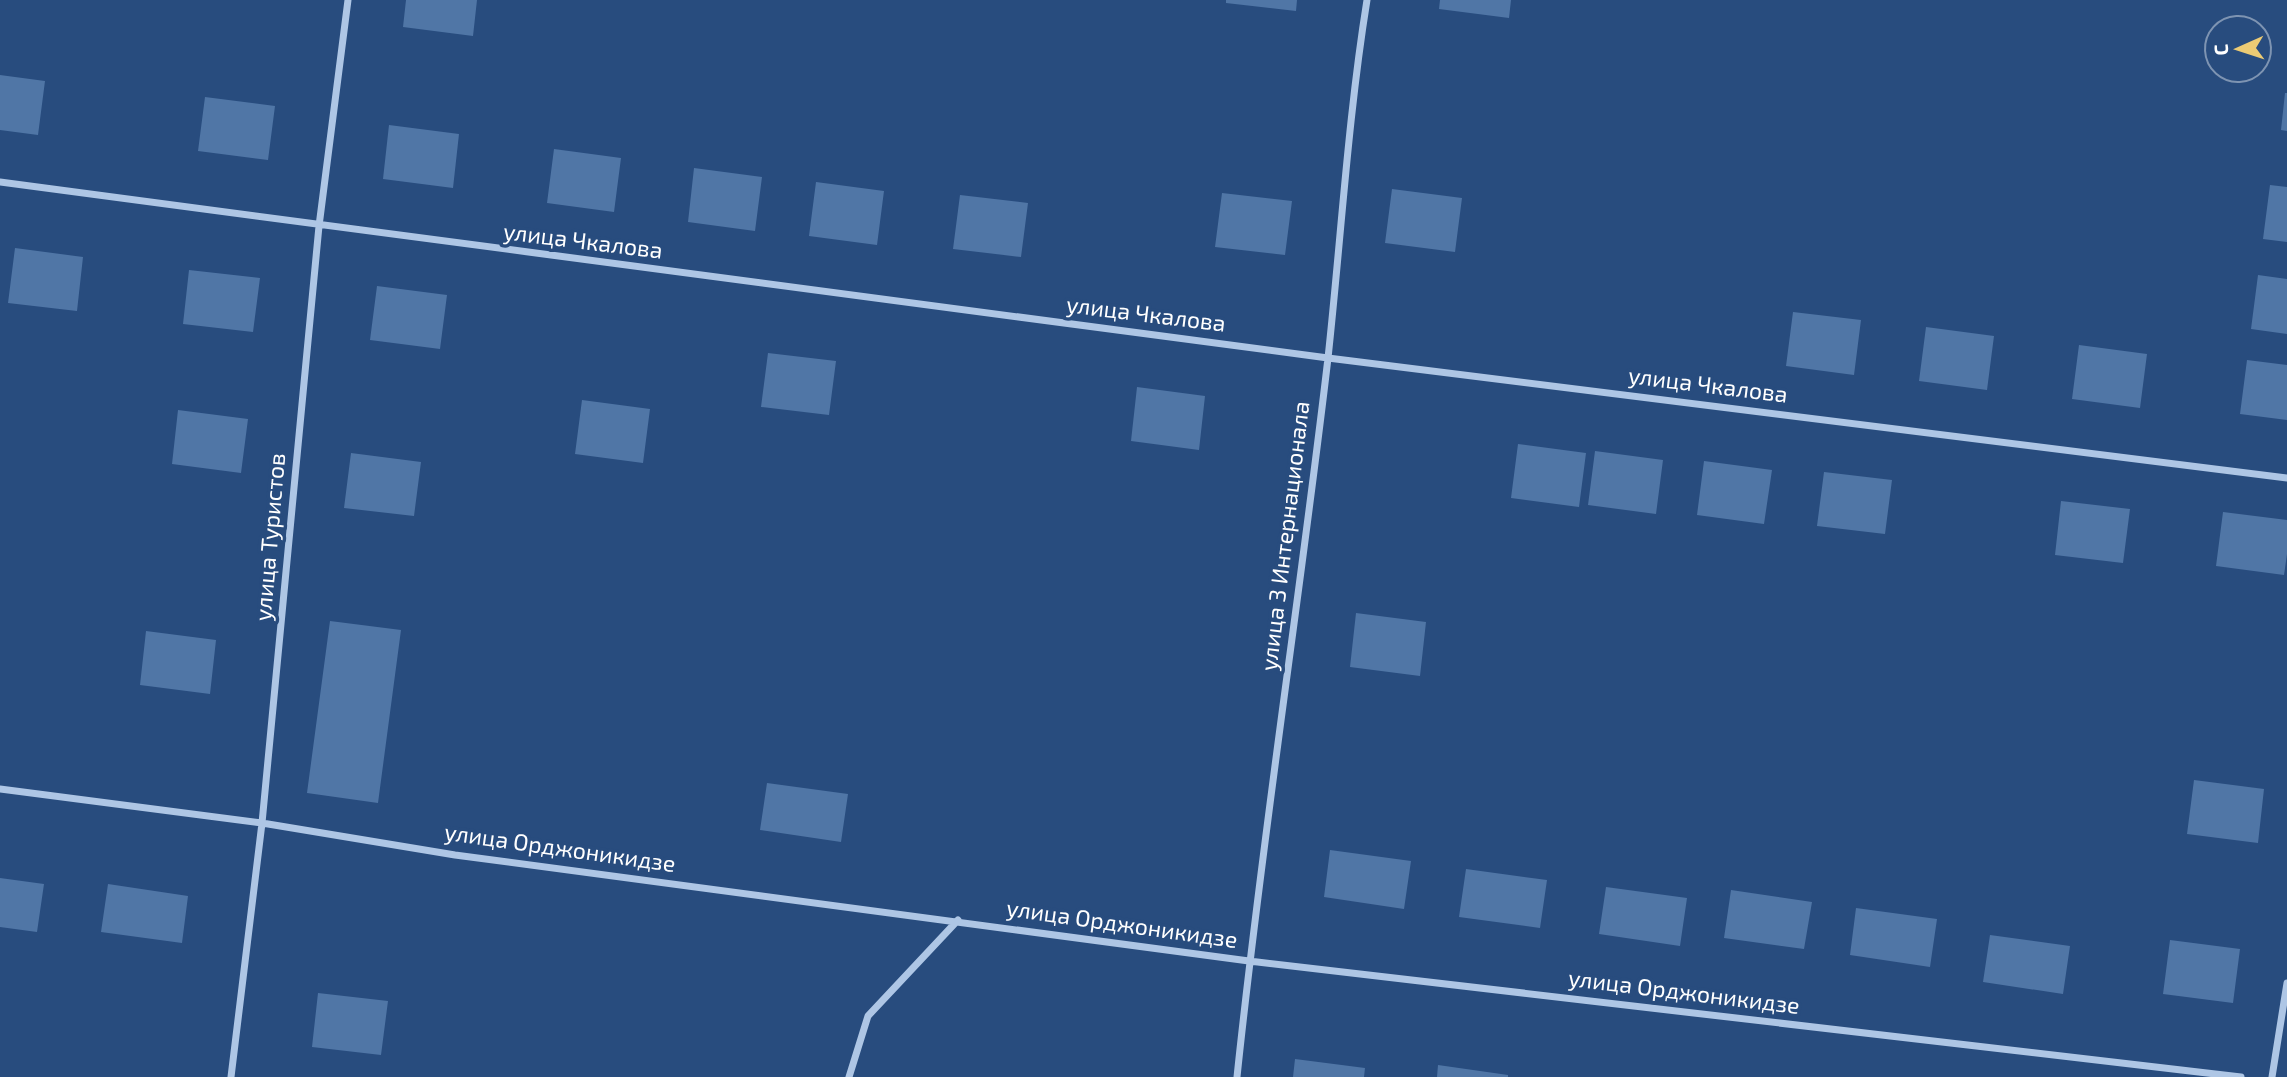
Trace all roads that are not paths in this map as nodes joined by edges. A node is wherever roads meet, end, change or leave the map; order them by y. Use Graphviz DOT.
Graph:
graph roads {
  1 [pos="348,0"];
  2 [pos="1367,0"];
  3 [pos="0,182"];
  4 [pos="320,226"];
  5 [pos="1328,358"];
  6 [pos="2287,478"];
  7 [pos="0,789"];
  8 [pos="262,823"];
  9 [pos="958,920"];
  10 [pos="1249,961"];
  11 [pos="2287,983"];
  12 [pos="231,1077"];
  13 [pos="849,1077"];
  14 [pos="1237,1077"];
  15 [pos="2241,1077"];
  16 [pos="2272,1077"];
  1 -- 4 [label="street, улица Туристов"];
  2 -- 5 [label="street, улица 3 Интернационала"];
  3 -- 4 [label="street, улица Чкалова"];
  4 -- 5 [label="street, улица Чкалова"];
  4 -- 8 [label="street, улица Туристов"];
  5 -- 6 [label="street, улица Чкалова"];
  5 -- 10 [label="street, улица 3 Интернационала"];
  7 -- 8 [label="street, улица Орджоникидзе"];
  8 -- 9 [label="street, улица Орджоникидзе"];
  8 -- 12 [label="street, улица Туристов"];
  9 -- 10 [label="street, улица Орджоникидзе"];
  9 -- 13 [label="street"];
  10 -- 14 [label="street, улица 3 Интернационала"];
  10 -- 15 [label="street, улица Орджоникидзе"];
  11 -- 16 [label="street"];
}
